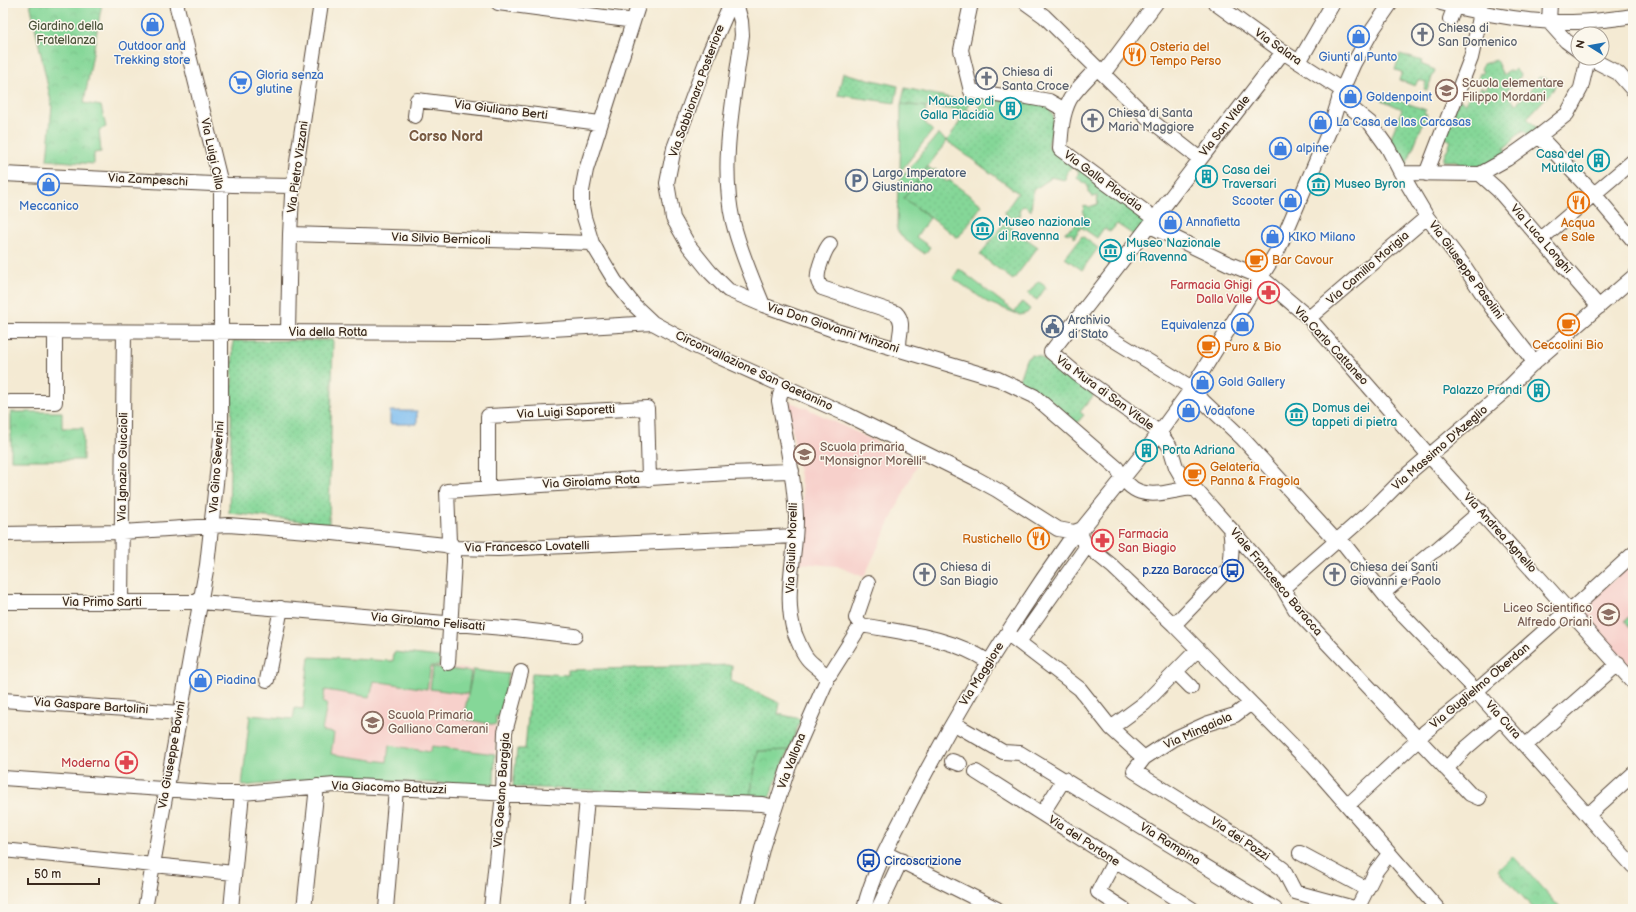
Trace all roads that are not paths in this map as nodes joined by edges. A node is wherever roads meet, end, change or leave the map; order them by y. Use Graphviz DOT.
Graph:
graph roads {
  1 [pos="176,3"];
  2 [pos="321,3"];
  3 [pos="498,3"];
  4 [pos="639,3"];
  5 [pos="731,3"];
  6 [pos="736,3"];
  7 [pos="971,3"];
  8 [pos="1026,3"];
  9 [pos="1156,3"];
  10 [pos="1215,3"];
  11 [pos="1330,3"];
  12 [pos="1391,3"];
  13 [pos="1441,3"];
  14 [pos="1550,3"];
  15 [pos="1481,13"];
  16 [pos="1633,16"];
  17 [pos="1549,22"];
  18 [pos="632,23"];
  19 [pos="1588,25"];
  20 [pos="1570,44"];
  21 [pos="1283,52"];
  22 [pos="1299,62"];
  23 [pos="1586,66"];
  24 [pos="1603,66"];
  25 [pos="1100,71"];
  26 [pos="1633,90"];
  27 [pos="1341,94"];
  28 [pos="1065,110"];
  29 [pos="415,116"];
  30 [pos="600,123"];
  31 [pos="1539,136"];
  32 [pos="1200,159"];
  33 [pos="1633,161"];
  34 [pos="1401,173"];
  35 [pos="3,174"];
  36 [pos="1426,174"];
  37 [pos="1480,174"];
  38 [pos="221,184"];
  39 [pos="294,186"];
  40 [pos="1594,194"];
  41 [pos="1427,216"];
  42 [pos="1153,222"];
  43 [pos="290,234"];
  44 [pos="1541,239"];
  45 [pos="1633,240"];
  46 [pos="592,243"];
  47 [pos="830,244"];
  48 [pos="1261,277"];
  49 [pos="1633,277"];
  50 [pos="762,305"];
  51 [pos="1599,307"];
  52 [pos="1078,318"];
  53 [pos="1309,318"];
  54 [pos="654,322"];
  55 [pos="3,331"];
  56 [pos="55,332"];
  57 [pos="124,332"];
  58 [pos="222,332"];
  59 [pos="288,332"];
  60 [pos="900,350"];
  61 [pos="1051,352"];
  62 [pos="1535,363"];
  63 [pos="784,386"];
  64 [pos="1192,388"];
  65 [pos="10,402"];
  66 [pos="1160,433"];
  67 [pos="1151,444"];
  68 [pos="1141,456"];
  69 [pos="1429,456"];
  70 [pos="792,471"];
  71 [pos="648,479"];
  72 [pos="1122,479"];
  73 [pos="488,488"];
  74 [pos="1188,488"];
  75 [pos="1481,511"];
  76 [pos="213,525"];
  77 [pos="1230,528"];
  78 [pos="1058,529"];
  79 [pos="1082,529"];
  80 [pos="122,532"];
  81 [pos="3,534"];
  82 [pos="795,536"];
  83 [pos="1338,540"];
  84 [pos="1086,545"];
  85 [pos="454,548"];
  86 [pos="1061,553"];
  87 [pos="1633,554"];
  88 [pos="868,584"];
  89 [pos="1283,588"];
  90 [pos="1383,593"];
  91 [pos="121,601"];
  92 [pos="3,602"];
  93 [pos="201,602"];
  94 [pos="281,608"];
  95 [pos="1570,610"];
  96 [pos="450,624"];
  97 [pos="861,624"];
  98 [pos="1174,625"];
  99 [pos="1008,634"];
  100 [pos="575,636"];
  101 [pos="1019,642"];
  102 [pos="1198,649"];
  103 [pos="989,662"];
  104 [pos="448,663"];
  105 [pos="1618,664"];
  106 [pos="521,672"];
  107 [pos="1176,672"];
  108 [pos="826,677"];
  109 [pos="268,680"];
  110 [pos="1633,682"];
  111 [pos="1191,688"];
  112 [pos="1476,691"];
  113 [pos="3,700"];
  114 [pos="1251,703"];
  115 [pos="180,713"];
  116 [pos="1501,718"];
  117 [pos="953,723"];
  118 [pos="1111,728"];
  119 [pos="1418,740"];
  120 [pos="1526,745"];
  121 [pos="1144,758"];
  122 [pos="1446,769"];
  123 [pos="976,772"];
  124 [pos="1633,774"];
  125 [pos="3,778"];
  126 [pos="1064,779"];
  127 [pos="317,786"];
  128 [pos="166,789"];
  129 [pos="396,789"];
  130 [pos="242,793"];
  131 [pos="503,794"];
  132 [pos="587,798"];
  133 [pos="1479,798"];
  134 [pos="1348,805"];
  135 [pos="775,806"];
  136 [pos="1042,814"];
  137 [pos="1588,815"];
  138 [pos="3,850"];
  139 [pos="885,853"];
  140 [pos="1300,853"];
  141 [pos="1389,854"];
  142 [pos="901,860"];
  143 [pos="1115,860"];
  144 [pos="152,865"];
  145 [pos="1633,866"];
  146 [pos="234,873"];
  147 [pos="869,888"];
  148 [pos="1367,889"];
  149 [pos="145,909"];
  150 [pos="231,909"];
  151 [pos="304,909"];
  152 [pos="386,909"];
  153 [pos="491,909"];
  154 [pos="577,909"];
  155 [pos="747,909"];
  156 [pos="856,909"];
  157 [pos="864,909"];
  158 [pos="878,909"];
  159 [pos="996,909"];
  160 [pos="1124,909"];
  161 [pos="1192,909"];
  162 [pos="1275,909"];
  163 [pos="1357,909"];
  164 [pos="1438,909"];
  1 -- 38 [label="street, Via Luigi Cilla"];
  2 -- 39 [label="street, Via Pietro Vizzani"];
  3 -- 18 [label="street"];
  4 -- 18 [label="street, Circonvallazione San Gaetanino"];
  5 -- 50 [label="street, Via Sabbionara Posteriore"];
  6 -- 50 [label="street, Via Don Giovanni Minzoni"];
  7 -- 28 [label="street"];
  8 -- 25 [label="street"];
  9 -- 25 [label="street"];
  10 -- 21 [label="street, Via Salara"];
  11 -- 22 [label="street"];
  12 -- 27 [label="street"];
  13 -- 15 [label="street"];
  14 -- 17 [label="street"];
  15 -- 17 [label="street"];
  15 -- 36 [label="street"];
  16 -- 19 [label="street"];
  17 -- 19 [label="street"];
  17 -- 20 [label="street"];
  18 -- 30 [label="street, Circonvallazione San Gaetanino"];
  21 -- 22 [label="street, Via Salara"];
  21 -- 32 [label="street, Via San Vitale"];
  22 -- 27 [label="street, Via Salara"];
  23 -- 31 [label="street"];
  24 -- 26 [label="street"];
  25 -- 28 [label="street"];
  25 -- 32 [label="street"];
  27 -- 34 [label="street, Via Giuseppe Pasolini"];
  27 -- 48 [label="street"];
  28 -- 42 [label="street, Via Galla Placidia"];
  29 -- 30 [label="street, Via Giuliano Berti"];
  30 -- 46 [label="street, Circonvallazione San Gaetanino"];
  31 -- 37 [label="street"];
  31 -- 40 [label="street"];
  32 -- 42 [label="street, Via San Vitale"];
  33 -- 40 [label="street"];
  34 -- 36 [label="street"];
  34 -- 41 [label="street, Via Giuseppe Pasolini"];
  35 -- 38 [label="street, Via Zampeschi"];
  36 -- 37 [label="street"];
  37 -- 44 [label="street, Via Luca Longhi"];
  38 -- 39 [label="street, Via Zampeschi"];
  38 -- 58 [label="street, Via Luigi Cilla"];
  39 -- 43 [label="street, Via Pietro Vizzani"];
  40 -- 44 [label="street"];
  40 -- 45 [label="street"];
  41 -- 53 [label="street, Via Camillo Morigia"];
  41 -- 62 [label="street, Via Giuseppe Pasolini"];
  42 -- 48 [label="street, Via Carlo Cattaneo"];
  42 -- 52 [label="street, Via San Vitale"];
  43 -- 46 [label="street, Via Silvio Bernicoli"];
  43 -- 59 [label="street, Via Pietro Vizzani"];
  44 -- 51 [label="street, Via Luca Longhi"];
  46 -- 54 [label="street, Circonvallazione San Gaetanino"];
  47 -- 60 [label="street"];
  48 -- 53 [label="street, Via Carlo Cattaneo"];
  48 -- 64 [label="street"];
  49 -- 51 [label="street, Via Massimo D'Azeglio"];
  50 -- 60 [label="street, Via Don Giovanni Minzoni"];
  51 -- 62 [label="street, Via Massimo D'Azeglio"];
  52 -- 61 [label="street, Via San Vitale"];
  52 -- 64 [label="street, Via Cura"];
  53 -- 69 [label="street, Via Carlo Cattaneo"];
  54 -- 59 [label="street, Via della Rotta"];
  54 -- 63 [label="street, Circonvallazione San Gaetanino"];
  55 -- 56 [label="street, Via della Rotta"];
  56 -- 57 [label="street, Via della Rotta"];
  56 -- 65 [label="street"];
  57 -- 58 [label="street, Via della Rotta"];
  57 -- 80 [label="street, Via Ignazio Guiccioli"];
  58 -- 59 [label="street, Via della Rotta"];
  58 -- 76 [label="street, Via Gino Severini"];
  60 -- 72 [label="street, Via Don Giovanni Minzoni"];
  61 -- 66 [label="street, Via Mura di San Vitale"];
  62 -- 69 [label="street, Via Massimo D'Azeglio"];
  63 -- 70 [label="street, Via Giulio Morelli"];
  63 -- 78 [label="street, Circonvallazione San Gaetanino"];
  64 -- 66 [label="street"];
  64 -- 83 [label="street, Via Cura"];
  66 -- 67 [label="street"];
  66 -- 74 [label="street"];
  68 -- 72 [label="street, Via Maggiore"];
  69 -- 75 [label="street, Via Andrea Agnello"];
  69 -- 83 [label="street, Via Massimo D'Azeglio"];
  70 -- 71 [label="street, Via Girolamo Rota"];
  70 -- 82 [label="street, Via Giulio Morelli"];
  71 -- 73 [label="street, Via Girolamo Rota"];
  71 -- 73 [label="street, Via Luigi Saporetti"];
  72 -- 74 [label="street"];
  72 -- 79 [label="street, Via Maggiore"];
  73 -- 85 [label="street, Via Girolamo Rota"];
  74 -- 77 [label="street, Viale Francesco Baracca"];
  75 -- 90 [label="street"];
  75 -- 95 [label="street, Via Andrea Agnello"];
  76 -- 80 [label="street, Via Francesco Lovatelli"];
  76 -- 85 [label="street, Via Francesco Lovatelli"];
  76 -- 93 [label="street, Via Gino Severini"];
  77 -- 89 [label="street, Viale Francesco Baracca"];
  77 -- 98 [label="street"];
  78 -- 79 [label="street, Circonvallazione San Gaetanino"];
  78 -- 86 [label="street"];
  79 -- 84 [label="street"];
  79 -- 86 [label="street, Via Maggiore"];
  80 -- 81 [label="street, Via Francesco Lovatelli"];
  80 -- 91 [label="street, Via Ignazio Guiccioli"];
  82 -- 85 [label="street, Via Francesco Lovatelli"];
  82 -- 108 [label="street, Via Giulio Morelli"];
  83 -- 89 [label="street, Via Massimo D'Azeglio"];
  83 -- 90 [label="street, Via Cura"];
  84 -- 86 [label="street"];
  84 -- 98 [label="street"];
  84 -- 101 [label="street, Via Maggiore"];
  85 -- 96 [label="street"];
  86 -- 99 [label="street, Via Maggiore"];
  87 -- 95 [label="street, Via Guglielmo Oberdan"];
  88 -- 97 [label="street"];
  89 -- 119 [label="street, Viale Francesco Baracca"];
  90 -- 112 [label="street, Via Cura"];
  91 -- 92 [label="street, Via Primo Sarti"];
  91 -- 93 [label="street, Via Primo Sarti"];
  93 -- 94 [label="street, Via Girolamo Felisatti"];
  93 -- 115 [label="street, Via Giuseppe Bovini"];
  94 -- 96 [label="street, Via Girolamo Felisatti"];
  94 -- 109 [label="street"];
  95 -- 105 [label="street, Via Andrea Agnello"];
  95 -- 112 [label="street, Via Guglielmo Oberdan"];
  96 -- 100 [label="street, Via Girolamo Felisatti"];
  96 -- 104 [label="street"];
  97 -- 103 [label="street"];
  97 -- 108 [label="street, Via Vallona"];
  98 -- 102 [label="street"];
  99 -- 101 [label="street"];
  99 -- 103 [label="street, Via Maggiore"];
  101 -- 118 [label="street"];
  102 -- 107 [label="street"];
  102 -- 114 [label="street"];
  103 -- 117 [label="street, Via Maggiore"];
  105 -- 110 [label="street, Via Andrea Agnello"];
  105 -- 120 [label="street"];
  106 -- 131 [label="street, Via Gaetano Bargigia"];
  107 -- 111 [label="street"];
  107 -- 118 [label="street"];
  108 -- 135 [label="street, Via Vallona"];
  112 -- 116 [label="street, Via Cura"];
  112 -- 119 [label="street, Via Guglielmo Oberdan"];
  113 -- 115 [label="street, Via Gaspare Bartolini"];
  114 -- 121 [label="street, Via Mingaiola"];
  114 -- 134 [label="street"];
  115 -- 128 [label="street, Via Giuseppe Bovini"];
  116 -- 120 [label="street, Via Cura"];
  116 -- 122 [label="street"];
  117 -- 126 [label="street, Via Rampina"];
  117 -- 139 [label="street, Via Maggiore"];
  118 -- 121 [label="street"];
  119 -- 122 [label="street, Viale Francesco Baracca"];
  119 -- 134 [label="street, Via Guglielmo Oberdan"];
  120 -- 137 [label="street, Via Cura"];
  121 -- 163 [label="street, Via dei Pozzi"];
  122 -- 133 [label="street, Viale Francesco Baracca"];
  123 -- 136 [label="street, Via del Portone"];
  124 -- 137 [label="street"];
  125 -- 128 [label="street, Via Giacomo Battuzzi"];
  126 -- 136 [label="street"];
  126 -- 162 [label="street, Via Rampina"];
  127 -- 129 [label="street, Via Giacomo Battuzzi"];
  127 -- 130 [label="street, Via Giacomo Battuzzi"];
  127 -- 151 [label="street"];
  128 -- 130 [label="street, Via Giacomo Battuzzi"];
  128 -- 144 [label="street, Via Giuseppe Bovini"];
  129 -- 131 [label="street, Via Giacomo Battuzzi"];
  129 -- 152 [label="street"];
  130 -- 146 [label="street"];
  131 -- 132 [label="street, Via Giacomo Battuzzi"];
  131 -- 153 [label="street, Via Gaetano Bargigia"];
  132 -- 135 [label="street, Via Giacomo Battuzzi"];
  132 -- 154 [label="street"];
  134 -- 141 [label="street"];
  135 -- 155 [label="street, Via Vallona"];
  136 -- 143 [label="street, Via del Portone"];
  137 -- 145 [label="street, Via Cura"];
  138 -- 144 [label="street"];
  139 -- 142 [label="street"];
  139 -- 147 [label="street, Via Maggiore"];
  140 -- 148 [label="street"];
  141 -- 148 [label="street"];
  141 -- 164 [label="street"];
  142 -- 158 [label="street"];
  142 -- 159 [label="street"];
  143 -- 160 [label="street"];
  143 -- 161 [label="street, Via del Portone"];
  144 -- 146 [label="street"];
  144 -- 149 [label="street, Via Giuseppe Bovini"];
  146 -- 150 [label="street"];
  147 -- 156 [label="street, Via Maggiore"];
  147 -- 157 [label="street, Via Maggiore"];
  148 -- 163 [label="street"];
}
